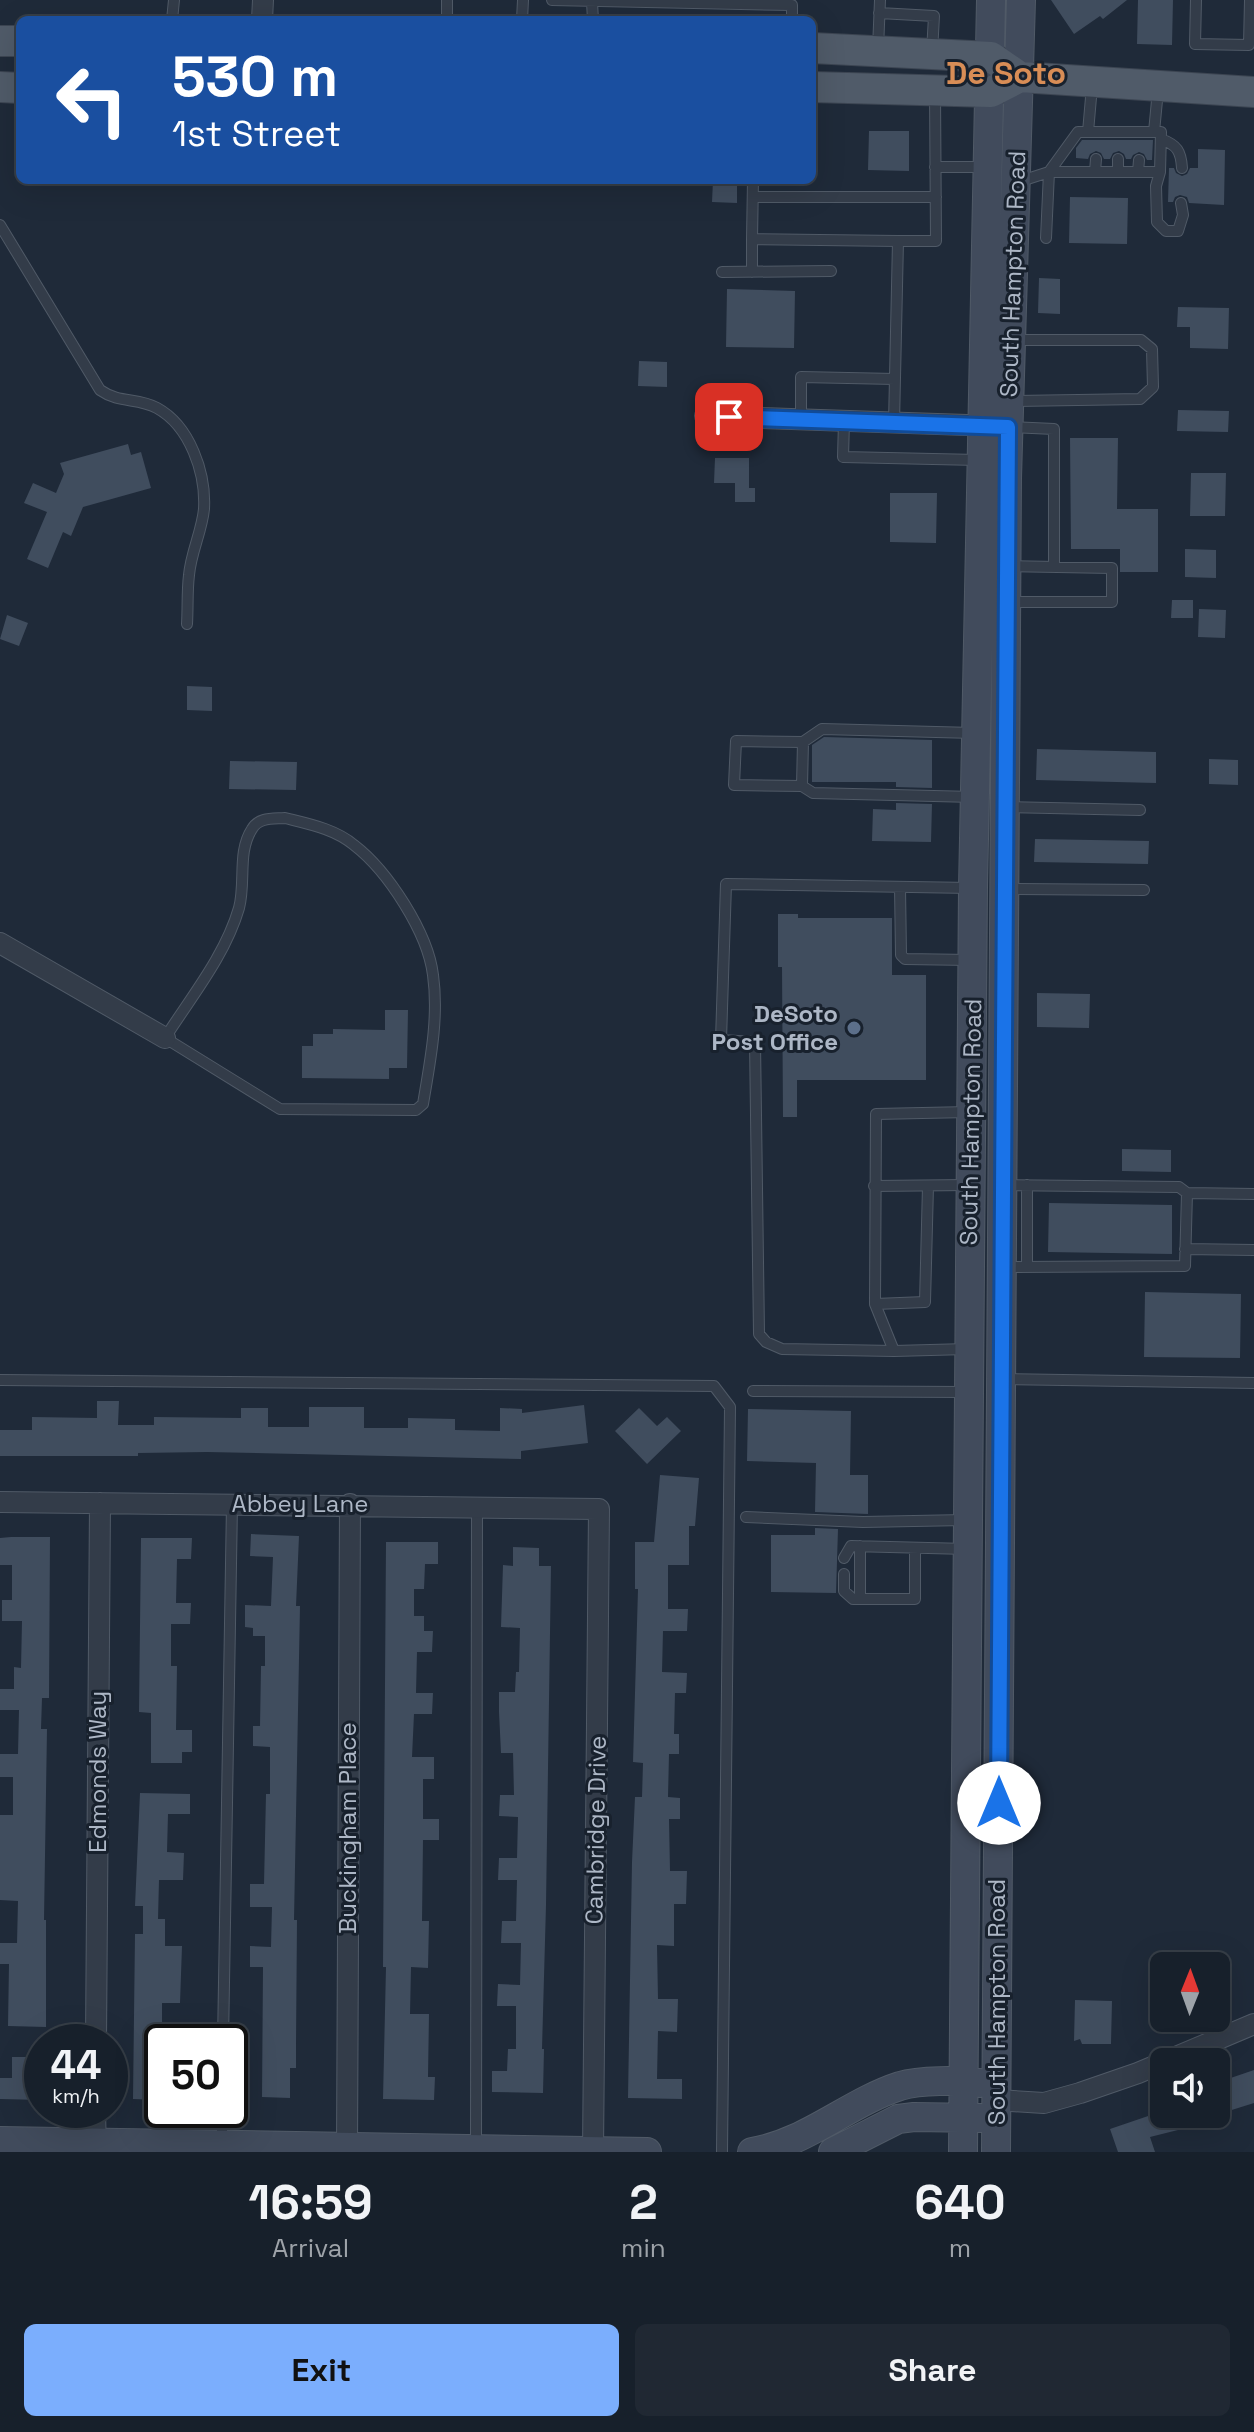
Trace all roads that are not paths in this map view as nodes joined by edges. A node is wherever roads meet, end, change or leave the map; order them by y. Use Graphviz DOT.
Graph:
graph roads {
  1 [pos="552,0"];
  2 [pos="880,0"];
  3 [pos="991,0"];
  4 [pos="1021,0"];
  5 [pos="1196,0"];
  6 [pos="1250,0"];
  7 [pos="592,2"];
  8 [pos="879,13"];
  9 [pos="792,16"];
  10 [pos="816,48"];
  11 [pos="878,51"];
  12 [pos="932,54"];
  13 [pos="991,57"];
  14 [pos="1020,77"];
  15 [pos="1092,81"];
  16 [pos="1159,84"];
  17 [pos="816,87"];
  18 [pos="935,90"];
  19 [pos="991,92"];
  20 [pos="1254,92"];
  21 [pos="1094,134"];
  22 [pos="1158,136"];
  23 [pos="1096,159"];
  24 [pos="1118,159"];
  25 [pos="1139,160"];
  26 [pos="935,167"];
  27 [pos="989,167"];
  28 [pos="1182,168"];
  29 [pos="1118,171"];
  30 [pos="1049,172"];
  31 [pos="1095,172"];
  32 [pos="1138,172"];
  33 [pos="1160,172"];
  34 [pos="1016,182"];
  35 [pos="753,184"];
  36 [pos="753,197"];
  37 [pos="936,197"];
  38 [pos="1181,203"];
  39 [pos="0,225"];
  40 [pos="1046,238"];
  41 [pos="752,239"];
  42 [pos="898,241"];
  43 [pos="831,271"];
  44 [pos="722,272"];
  45 [pos="752,272"];
  46 [pos="1011,340"];
  47 [pos="895,379"];
  48 [pos="705,416"];
  49 [pos="999,418"];
  50 [pos="801,420"];
  51 [pos="844,422"];
  52 [pos="894,423"];
  53 [pos="980,460"];
  54 [pos="1006,566"];
  55 [pos="1054,567"];
  56 [pos="1006,602"];
  57 [pos="187,624"];
  58 [pos="976,733"];
  59 [pos="1004,734"];
  60 [pos="803,742"];
  61 [pos="802,786"];
  62 [pos="975,798"];
  63 [pos="1003,807"];
  64 [pos="1140,810"];
  65 [pos="900,887"];
  66 [pos="973,888"];
  67 [pos="1003,889"];
  68 [pos="1144,890"];
  69 [pos="0,943"];
  70 [pos="972,960"];
  71 [pos="165,1038"];
  72 [pos="971,1112"];
  73 [pos="970,1185"];
  74 [pos="1014,1185"];
  75 [pos="874,1186"];
  76 [pos="928,1186"];
  77 [pos="1187,1193"];
  78 [pos="1254,1194"];
  79 [pos="1185,1249"];
  80 [pos="1254,1250"];
  81 [pos="1014,1267"];
  82 [pos="875,1304"];
  83 [pos="969,1349"];
  84 [pos="1001,1350"];
  85 [pos="894,1351"];
  86 [pos="1001,1379"];
  87 [pos="0,1380"];
  88 [pos="1254,1383"];
  89 [pos="753,1391"];
  90 [pos="968,1392"];
  91 [pos="0,1502"];
  92 [pos="100,1503"];
  93 [pos="232,1504"];
  94 [pos="350,1504"];
  95 [pos="477,1507"];
  96 [pos="599,1509"];
  97 [pos="746,1517"];
  98 [pos="967,1520"];
  99 [pos="860,1546"];
  100 [pos="915,1548"];
  101 [pos="967,1549"];
  102 [pos="844,1558"];
  103 [pos="844,1574"];
  104 [pos="860,1599"];
  105 [pos="1000,1729"];
  106 [pos="965,1730"];
  107 [pos="96,2024"];
  108 [pos="223,2024"];
  109 [pos="1254,2024"];
  110 [pos="964,2081"];
  111 [pos="996,2100"];
  112 [pos="963,2118"];
  113 [pos="222,2128"];
  114 [pos="0,2141"];
  115 [pos="222,2144"];
  116 [pos="96,2147"];
  117 [pos="476,2148"];
  118 [pos="347,2149"];
  119 [pos="593,2151"];
  120 [pos="647,2152"];
  121 [pos="722,2152"];
  122 [pos="752,2152"];
  123 [pos="833,2152"];
  124 [pos="963,2152"];
  125 [pos="996,2152"];
  1 -- 7 [label="lane"];
  2 -- 8 [label="lane"];
  3 -- 13 [label="main road, South Hampton Road"];
  4 -- 14 [label="main road, South Hampton Road"];
  5 -- 6 [label="lane"];
  7 -- 9 [label="lane"];
  8 -- 11 [label="lane"];
  8 -- 12 [label="lane"];
  10 -- 11 [label="main road"];
  11 -- 12 [label="main road"];
  12 -- 13 [label="main road"];
  13 -- 14 [label="main road"];
  13 -- 19 [label="main road, South Hampton Road"];
  14 -- 15 [label="main road"];
  14 -- 19 [label="main road"];
  14 -- 34 [label="main road, South Hampton Road"];
  15 -- 16 [label="main road"];
  15 -- 21 [label="lane"];
  16 -- 20 [label="main road"];
  16 -- 22 [label="lane"];
  17 -- 18 [label="main road"];
  18 -- 19 [label="main road"];
  18 -- 26 [label="lane"];
  19 -- 27 [label="main road, South Hampton Road"];
  21 -- 22 [label="lane"];
  21 -- 30 [label="lane"];
  22 -- 28 [label="lane"];
  22 -- 33 [label="lane"];
  23 -- 31 [label="lane"];
  24 -- 29 [label="lane"];
  25 -- 32 [label="lane"];
  26 -- 27 [label="lane"];
  26 -- 37 [label="lane"];
  27 -- 49 [label="main road, South Hampton Road"];
  29 -- 31 [label="lane"];
  29 -- 32 [label="lane"];
  30 -- 31 [label="lane"];
  30 -- 34 [label="lane"];
  30 -- 40 [label="lane"];
  32 -- 33 [label="lane"];
  33 -- 38 [label="lane"];
  34 -- 46 [label="main road, South Hampton Road"];
  35 -- 36 [label="lane"];
  36 -- 37 [label="lane"];
  36 -- 41 [label="lane"];
  37 -- 42 [label="lane"];
  39 -- 57 [label="lane"];
  41 -- 42 [label="lane"];
  41 -- 45 [label="lane"];
  42 -- 47 [label="lane"];
  43 -- 45 [label="lane"];
  44 -- 45 [label="lane"];
  46 -- 49 [label="main road, South Hampton Road"];
  46 -- 49 [label="lane"];
  47 -- 50 [label="lane"];
  47 -- 52 [label="lane"];
  48 -- 50 [label="street"];
  49 -- 52 [label="street"];
  49 -- 53 [label="main road, South Hampton Road"];
  49 -- 54 [label="main road, South Hampton Road"];
  49 -- 55 [label="lane"];
  50 -- 51 [label="street"];
  51 -- 52 [label="street"];
  51 -- 53 [label="lane"];
  53 -- 58 [label="main road, South Hampton Road"];
  54 -- 55 [label="lane"];
  54 -- 56 [label="main road, South Hampton Road"];
  55 -- 56 [label="lane"];
  56 -- 59 [label="main road, South Hampton Road"];
  58 -- 59 [label="main road"];
  58 -- 60 [label="lane"];
  58 -- 62 [label="main road, South Hampton Road"];
  59 -- 63 [label="main road, South Hampton Road"];
  60 -- 61 [label="lane"];
  60 -- 61 [label="lane"];
  61 -- 62 [label="lane"];
  62 -- 66 [label="main road, South Hampton Road"];
  63 -- 64 [label="lane"];
  63 -- 67 [label="main road, South Hampton Road"];
  65 -- 66 [label="lane"];
  65 -- 70 [label="lane"];
  65 -- 85 [label="lane"];
  66 -- 67 [label="main road"];
  66 -- 70 [label="main road, South Hampton Road"];
  67 -- 68 [label="lane"];
  67 -- 74 [label="main road, South Hampton Road"];
  69 -- 71 [label="street"];
  70 -- 72 [label="main road, South Hampton Road"];
  71 -- 71 [label="lane"];
  72 -- 73 [label="main road, South Hampton Road"];
  72 -- 75 [label="lane"];
  73 -- 74 [label="main road"];
  73 -- 76 [label="lane"];
  73 -- 83 [label="main road, South Hampton Road"];
  74 -- 77 [label="lane"];
  74 -- 81 [label="main road, South Hampton Road"];
  75 -- 76 [label="lane"];
  75 -- 82 [label="lane"];
  76 -- 82 [label="lane"];
  77 -- 78 [label="lane"];
  77 -- 79 [label="lane"];
  79 -- 80 [label="lane"];
  79 -- 81 [label="lane"];
  81 -- 84 [label="main road, South Hampton Road"];
  82 -- 85 [label="lane"];
  83 -- 84 [label="main road"];
  83 -- 85 [label="lane"];
  83 -- 90 [label="main road, South Hampton Road"];
  84 -- 86 [label="main road, South Hampton Road"];
  86 -- 88 [label="lane"];
  86 -- 105 [label="main road, South Hampton Road"];
  87 -- 121 [label="lane"];
  89 -- 90 [label="lane"];
  90 -- 98 [label="main road, South Hampton Road"];
  91 -- 92 [label="street, Abbey Lane"];
  92 -- 93 [label="street, Abbey Lane"];
  92 -- 107 [label="street, Edmonds Way"];
  93 -- 94 [label="street, Abbey Lane"];
  93 -- 108 [label="lane"];
  94 -- 95 [label="street, Abbey Lane"];
  94 -- 118 [label="street, Buckingham Place"];
  95 -- 96 [label="street, Abbey Lane"];
  95 -- 117 [label="lane"];
  96 -- 119 [label="street, Cambridge Drive"];
  97 -- 98 [label="lane"];
  98 -- 101 [label="main road, South Hampton Road"];
  99 -- 100 [label="lane"];
  99 -- 102 [label="lane"];
  99 -- 104 [label="lane"];
  100 -- 101 [label="lane"];
  100 -- 104 [label="lane"];
  101 -- 106 [label="main road, South Hampton Road"];
  103 -- 104 [label="lane"];
  105 -- 106 [label="main road"];
  105 -- 111 [label="main road, South Hampton Road"];
  106 -- 110 [label="main road, South Hampton Road"];
  109 -- 111 [label="street"];
  110 -- 111 [label="main road"];
  110 -- 112 [label="main road, South Hampton Road"];
  110 -- 122 [label="main road"];
  111 -- 112 [label="main road"];
  111 -- 125 [label="main road, South Hampton Road"];
  112 -- 123 [label="main road"];
  112 -- 124 [label="main road, South Hampton Road"];
  113 -- 115 [label="lane"];
  114 -- 116 [label="main road"];
  115 -- 116 [label="main road"];
  115 -- 118 [label="main road"];
  117 -- 118 [label="main road"];
  117 -- 119 [label="main road"];
  119 -- 120 [label="main road"];
}
